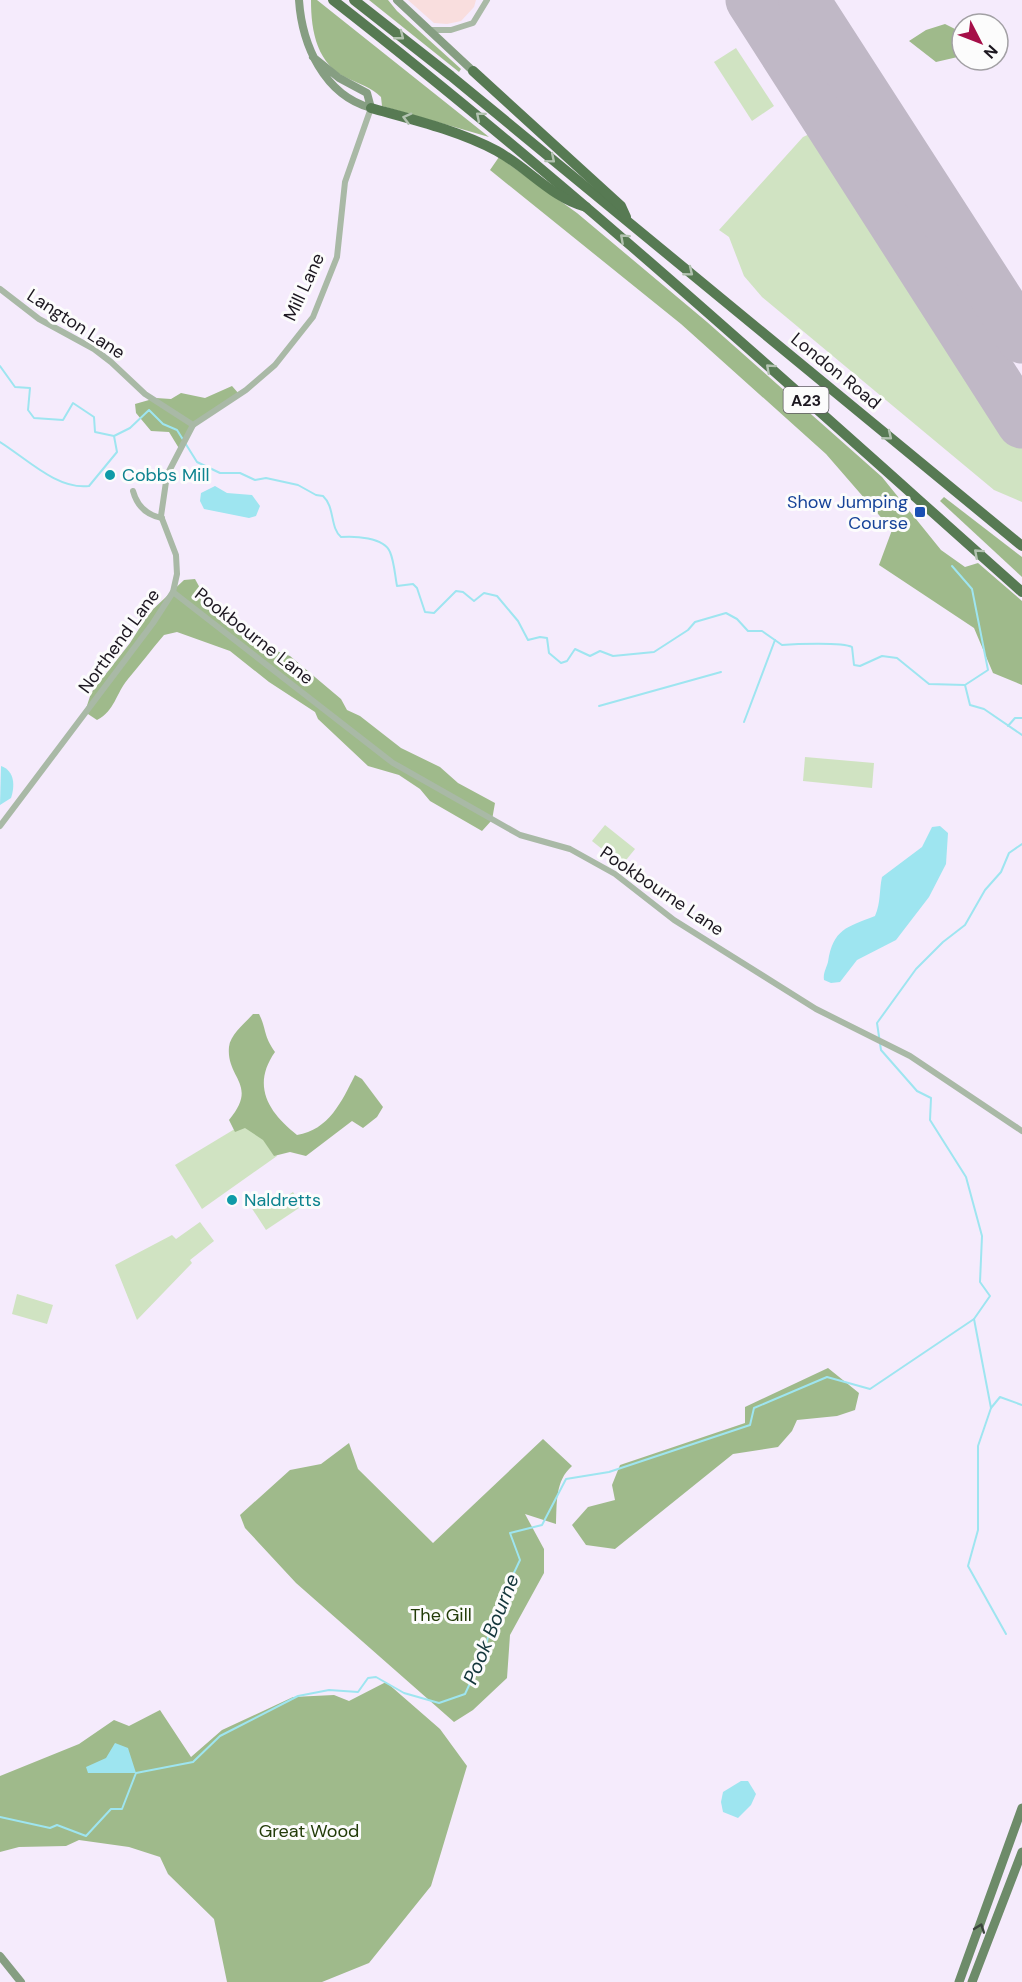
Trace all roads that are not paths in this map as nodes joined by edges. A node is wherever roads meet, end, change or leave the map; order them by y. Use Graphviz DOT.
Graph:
graph roads {
  1 [pos="299,0"];
  2 [pos="333,0"];
  3 [pos="354,0"];
  4 [pos="396,0"];
  5 [pos="487,0"];
  6 [pos="428,30"];
  7 [pos="313,57"];
  8 [pos="473,71"];
  9 [pos="366,107"];
  10 [pos="589,207"];
  11 [pos="628,221"];
  12 [pos="0,289"];
  13 [pos="194,425"];
  14 [pos="180,450"];
  15 [pos="133,491"];
  16 [pos="162,518"];
  17 [pos="1022,546"];
  18 [pos="173,592"];
  19 [pos="1022,592"];
  20 [pos="0,826"];
  21 [pos="1022,1131"];
  22 [pos="1022,1808"];
  23 [pos="1022,1852"];
  24 [pos="0,1956"];
  25 [pos="21,1982"];
  26 [pos="959,1982"];
  27 [pos="972,1982"];
  1 -- 7 [label="main road"];
  10 -- 2 [label="highway, A23, one-way"];
  3 -- 11 [label="highway, A23, one-way"];
  4 -- 6 [label="main road"];
  5 -- 6 [label="street"];
  6 -- 8 [label="main road"];
  7 -- 9 [label="main road"];
  7 -- 9 [label="main road"];
  8 -- 11 [label="highway"];
  10 -- 9 [label="highway, one-way"];
  9 -- 13 [label="street, Mill Lane"];
  19 -- 10 [label="highway, A23, one-way"];
  11 -- 17 [label="highway, London Road / A23, one-way"];
  12 -- 13 [label="street, Langton Lane"];
  13 -- 14 [label="street, Mill Lane"];
  14 -- 16 [label="street, Northend Lane"];
  15 -- 16 [label="street"];
  16 -- 18 [label="street, Northend Lane"];
  18 -- 20 [label="street, Northend Lane"];
  18 -- 21 [label="street, Pookbourne Lane"];
  26 -- 22 [label="main road, one-way"];
  23 -- 27 [label="main road"];
  24 -- 25 [label="main road"];
}
